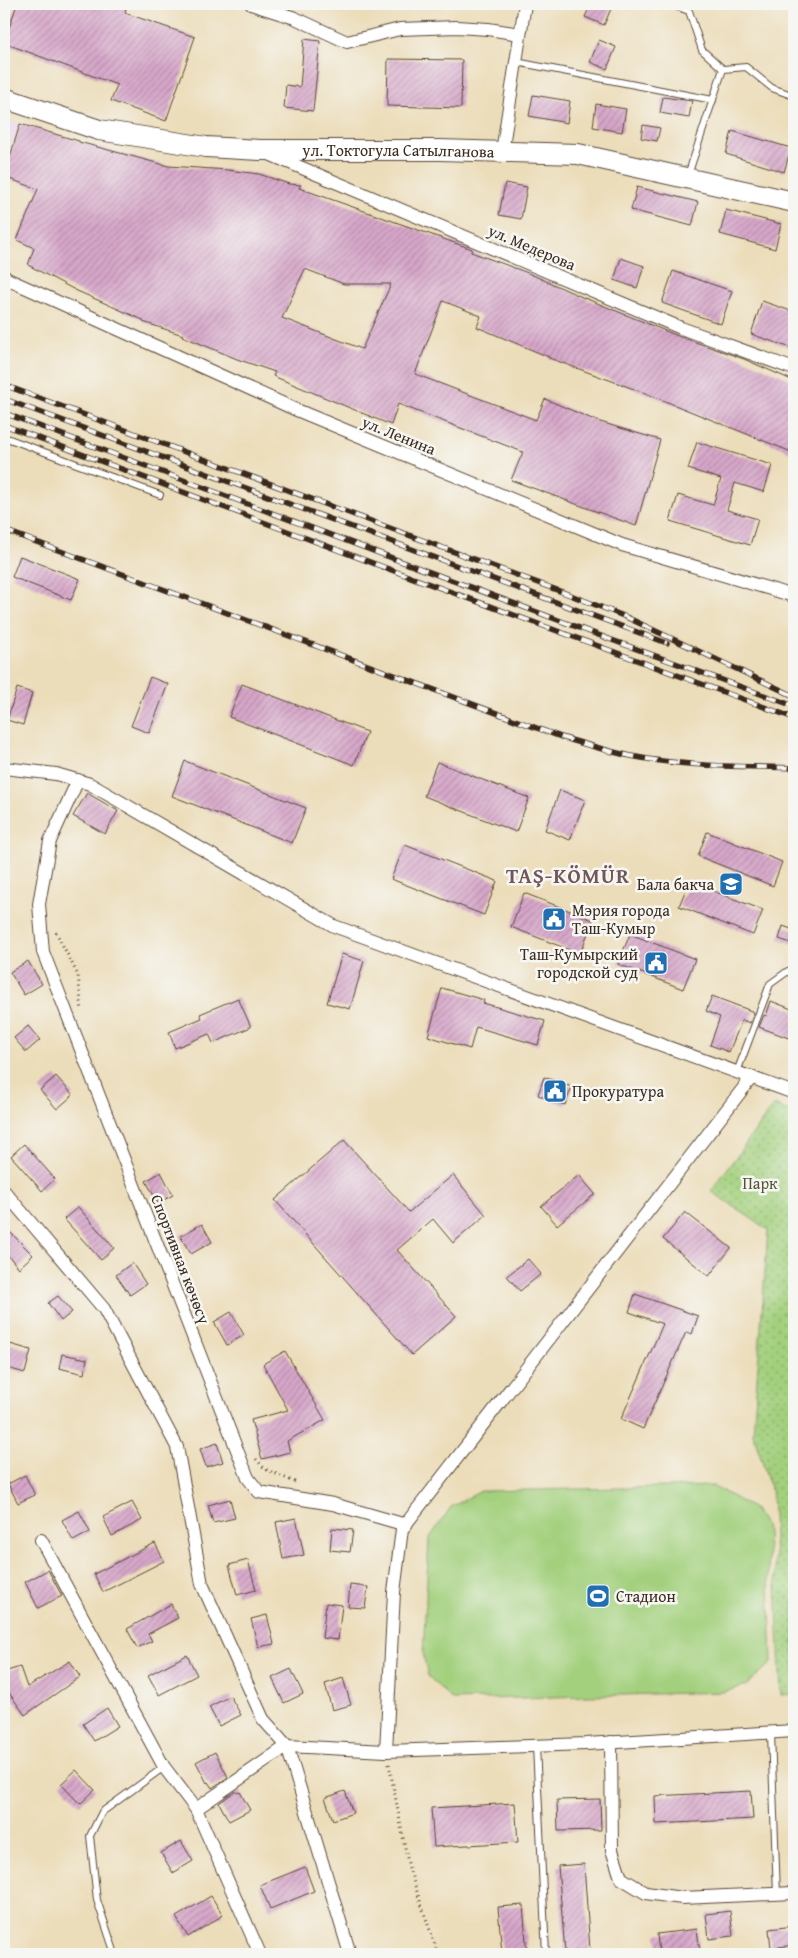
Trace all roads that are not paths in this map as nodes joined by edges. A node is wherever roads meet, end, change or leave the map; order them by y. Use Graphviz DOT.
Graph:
graph roads {
  1 [pos="251,4"];
  2 [pos="524,4"];
  3 [pos="670,4"];
  4 [pos="520,34"];
  5 [pos="516,62"];
  6 [pos="723,69"];
  7 [pos="794,96"];
  8 [pos="4,98"];
  9 [pos="713,100"];
  10 [pos="260,150"];
  11 [pos="502,152"];
  12 [pos="687,178"];
  13 [pos="794,202"];
  14 [pos="4,276"];
  15 [pos="794,369"];
  16 [pos="4,437"];
  17 [pos="160,495"];
  18 [pos="794,596"];
  19 [pos="4,768"];
  20 [pos="78,780"];
  21 [pos="794,973"];
  22 [pos="737,1072"];
  23 [pos="752,1077"];
  24 [pos="794,1093"];
  25 [pos="4,1191"];
  26 [pos="406,1525"];
  27 [pos="41,1540"];
  28 [pos="794,1732"];
  29 [pos="771,1733"];
  30 [pos="611,1742"];
  31 [pos="287,1746"];
  32 [pos="536,1746"];
  33 [pos="386,1751"];
  34 [pos="164,1768"];
  35 [pos="196,1809"];
  36 [pos="794,1893"];
  37 [pos="777,1894"];
  38 [pos="115,1954"];
  39 [pos="260,1954"];
  40 [pos="350,1954"];
  41 [pos="546,1954"];
  1 -- 4 [label="street"];
  2 -- 4 [label="street"];
  3 -- 6 [label="lane"];
  4 -- 5 [label="street"];
  5 -- 9 [label="lane"];
  5 -- 11 [label="street"];
  6 -- 7 [label="lane"];
  6 -- 9 [label="lane"];
  8 -- 10 [label="main road, ул. Токтогула Сатылганова"];
  9 -- 12 [label="lane"];
  10 -- 11 [label="main road, ул. Токтогула Сатылганова"];
  10 -- 15 [label="street, ул. Медерова"];
  11 -- 12 [label="main road, ул. Токтогула Сатылганова"];
  12 -- 13 [label="main road, ул. Токтогула Сатылганова"];
  14 -- 18 [label="street, ул. Ленина"];
  16 -- 17 [label="lane"];
  19 -- 20 [label="street"];
  20 -- 22 [label="street"];
  20 -- 26 [label="street, Спортивная көчөсү"];
  21 -- 22 [label="lane"];
  22 -- 23 [label="street"];
  23 -- 24 [label="street"];
  23 -- 26 [label="street"];
  25 -- 31 [label="street"];
  26 -- 33 [label="street"];
  27 -- 34 [label="street"];
  28 -- 29 [label="street"];
  29 -- 30 [label="street"];
  29 -- 37 [label="lane"];
  30 -- 32 [label="street"];
  30 -- 37 [label="street"];
  31 -- 33 [label="street"];
  31 -- 35 [label="street"];
  31 -- 40 [label="street"];
  32 -- 33 [label="street"];
  32 -- 41 [label="lane"];
  34 -- 35 [label="street"];
  34 -- 38 [label="lane"];
  35 -- 39 [label="street"];
  36 -- 37 [label="street"];
}
